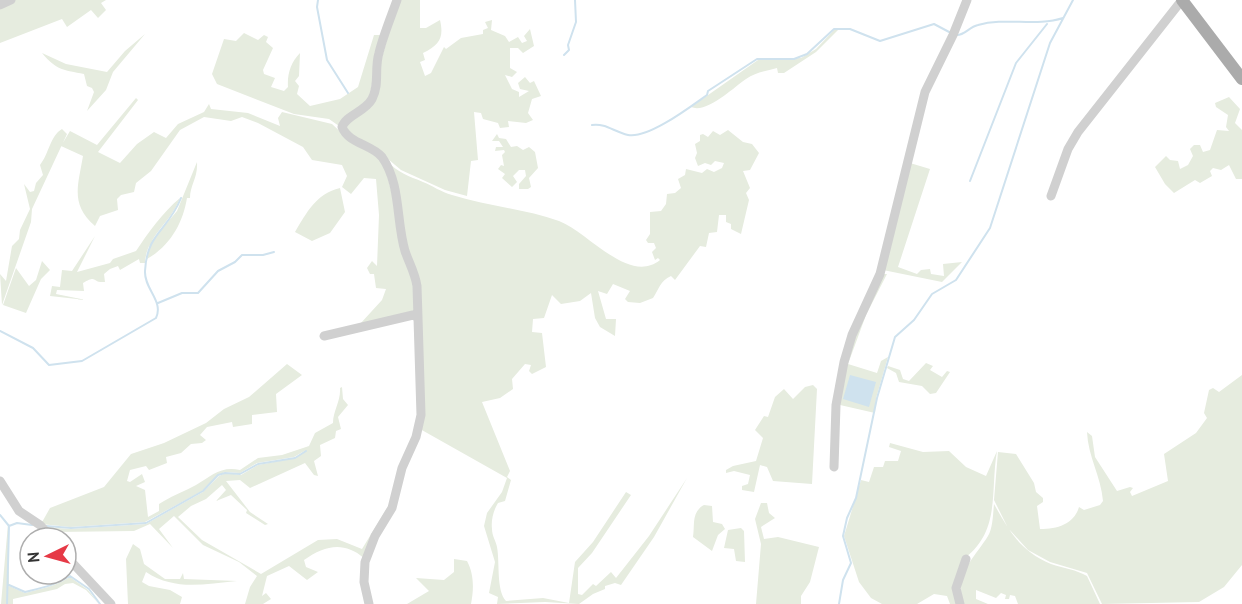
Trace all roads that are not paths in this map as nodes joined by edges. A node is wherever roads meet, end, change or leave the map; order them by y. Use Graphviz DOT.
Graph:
graph roads {
  1 [pos="11,0"];
  2 [pos="397,0"];
  3 [pos="967,0"];
  4 [pos="1182,0"];
  5 [pos="0,5"];
  6 [pos="1242,78"];
  7 [pos="1051,196"];
  8 [pos="418,318"];
  9 [pos="324,336"];
  10 [pos="834,467"];
  11 [pos="0,481"];
  12 [pos="41,526"];
  13 [pos="966,559"];
  14 [pos="78,569"];
  15 [pos="111,604"];
  16 [pos="369,604"];
  17 [pos="960,604"];
  1 -- 5 [label="street"];
  2 -- 8 [label="street"];
  3 -- 10 [label="street"];
  4 -- 6 [label="main road"];
  4 -- 7 [label="street"];
  8 -- 9 [label="street"];
  8 -- 16 [label="street"];
  11 -- 12 [label="street"];
  13 -- 17 [label="street"];
  14 -- 15 [label="street"];
}
